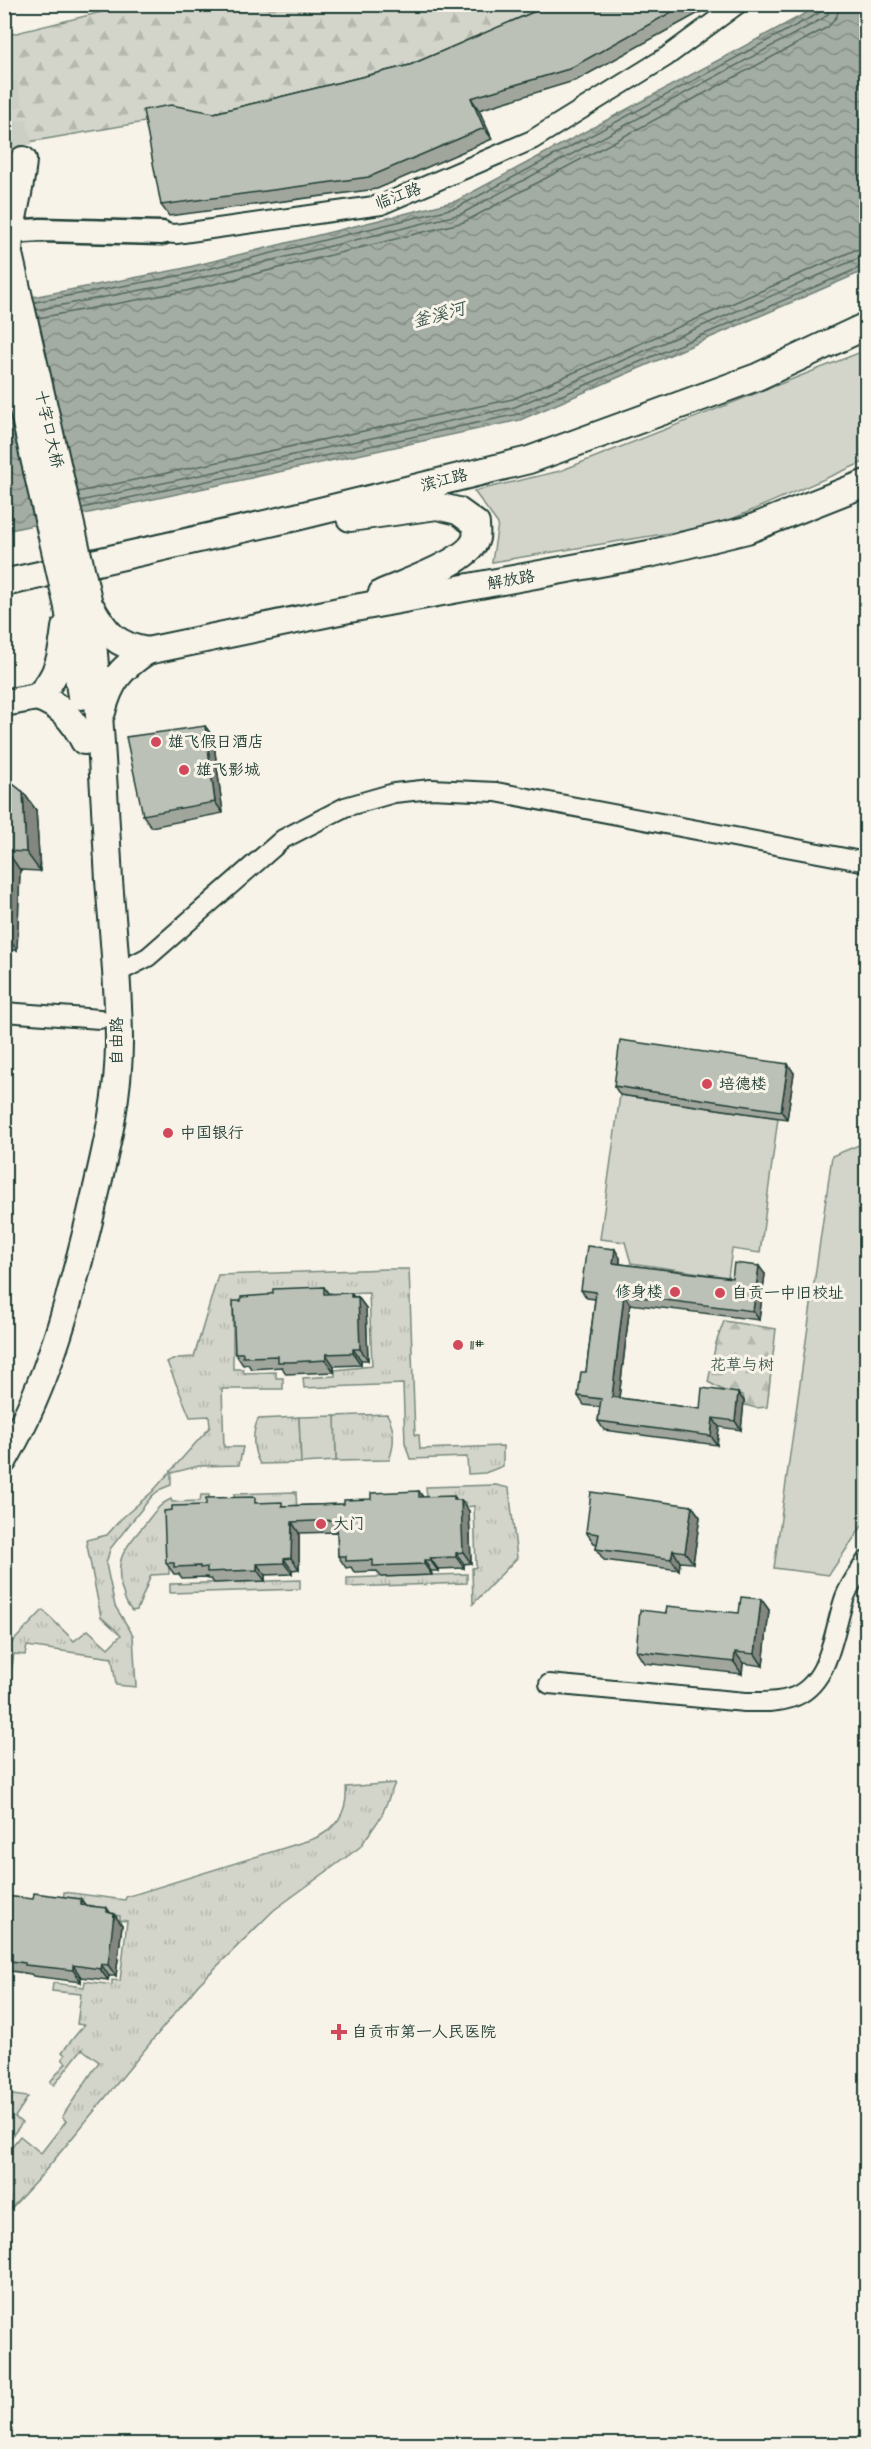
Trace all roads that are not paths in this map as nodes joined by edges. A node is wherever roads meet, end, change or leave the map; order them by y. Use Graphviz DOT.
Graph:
graph roads {
  1 [pos="738,4"];
  2 [pos="23,160"];
  3 [pos="162,233"];
  4 [pos="9,243"];
  5 [pos="4,326"];
  6 [pos="867,326"];
  7 [pos="867,483"];
  8 [pos="296,517"];
  9 [pos="4,583"];
  10 [pos="79,605"];
  11 [pos="344,610"];
  12 [pos="147,651"];
  13 [pos="37,697"];
  14 [pos="4,703"];
  15 [pos="100,721"];
  16 [pos="84,741"];
  17 [pos="867,862"];
  18 [pos="115,974"];
  19 [pos="4,1012"];
  20 [pos="100,1019"];
  21 [pos="4,1424"];
  22 [pos="4,1460"];
  23 [pos="867,1561"];
  24 [pos="549,1684"];
  1 -- 3 [label="street, 临江路"];
  2 -- 4 [label="main road"];
  3 -- 4 [label="street, 临江路"];
  4 -- 10 [label="main road, 十字口大桥, bridge"];
  5 -- 10 [label="main road, 十字口大桥, bridge"];
  6 -- 8 [label="main road, 滨江路"];
  7 -- 11 [label="main road, 解放路"];
  8 -- 9 [label="main road, 滨江路"];
  8 -- 11 [label="main road"];
  10 -- 12 [label="main road"];
  10 -- 13 [label="main road"];
  10 -- 15 [label="main road, 自由路"];
  10 -- 16 [label="main road, 自由路"];
  11 -- 12 [label="main road, 解放路"];
  12 -- 15 [label="main road"];
  13 -- 14 [label="main road"];
  13 -- 16 [label="main road"];
  15 -- 18 [label="main road, 自由路"];
  16 -- 20 [label="main road, 自由路"];
  17 -- 18 [label="street"];
  18 -- 22 [label="main road, 自由路"];
  19 -- 20 [label="street"];
  20 -- 21 [label="main road, 自由路"];
  23 -- 24 [label="street"];
}
